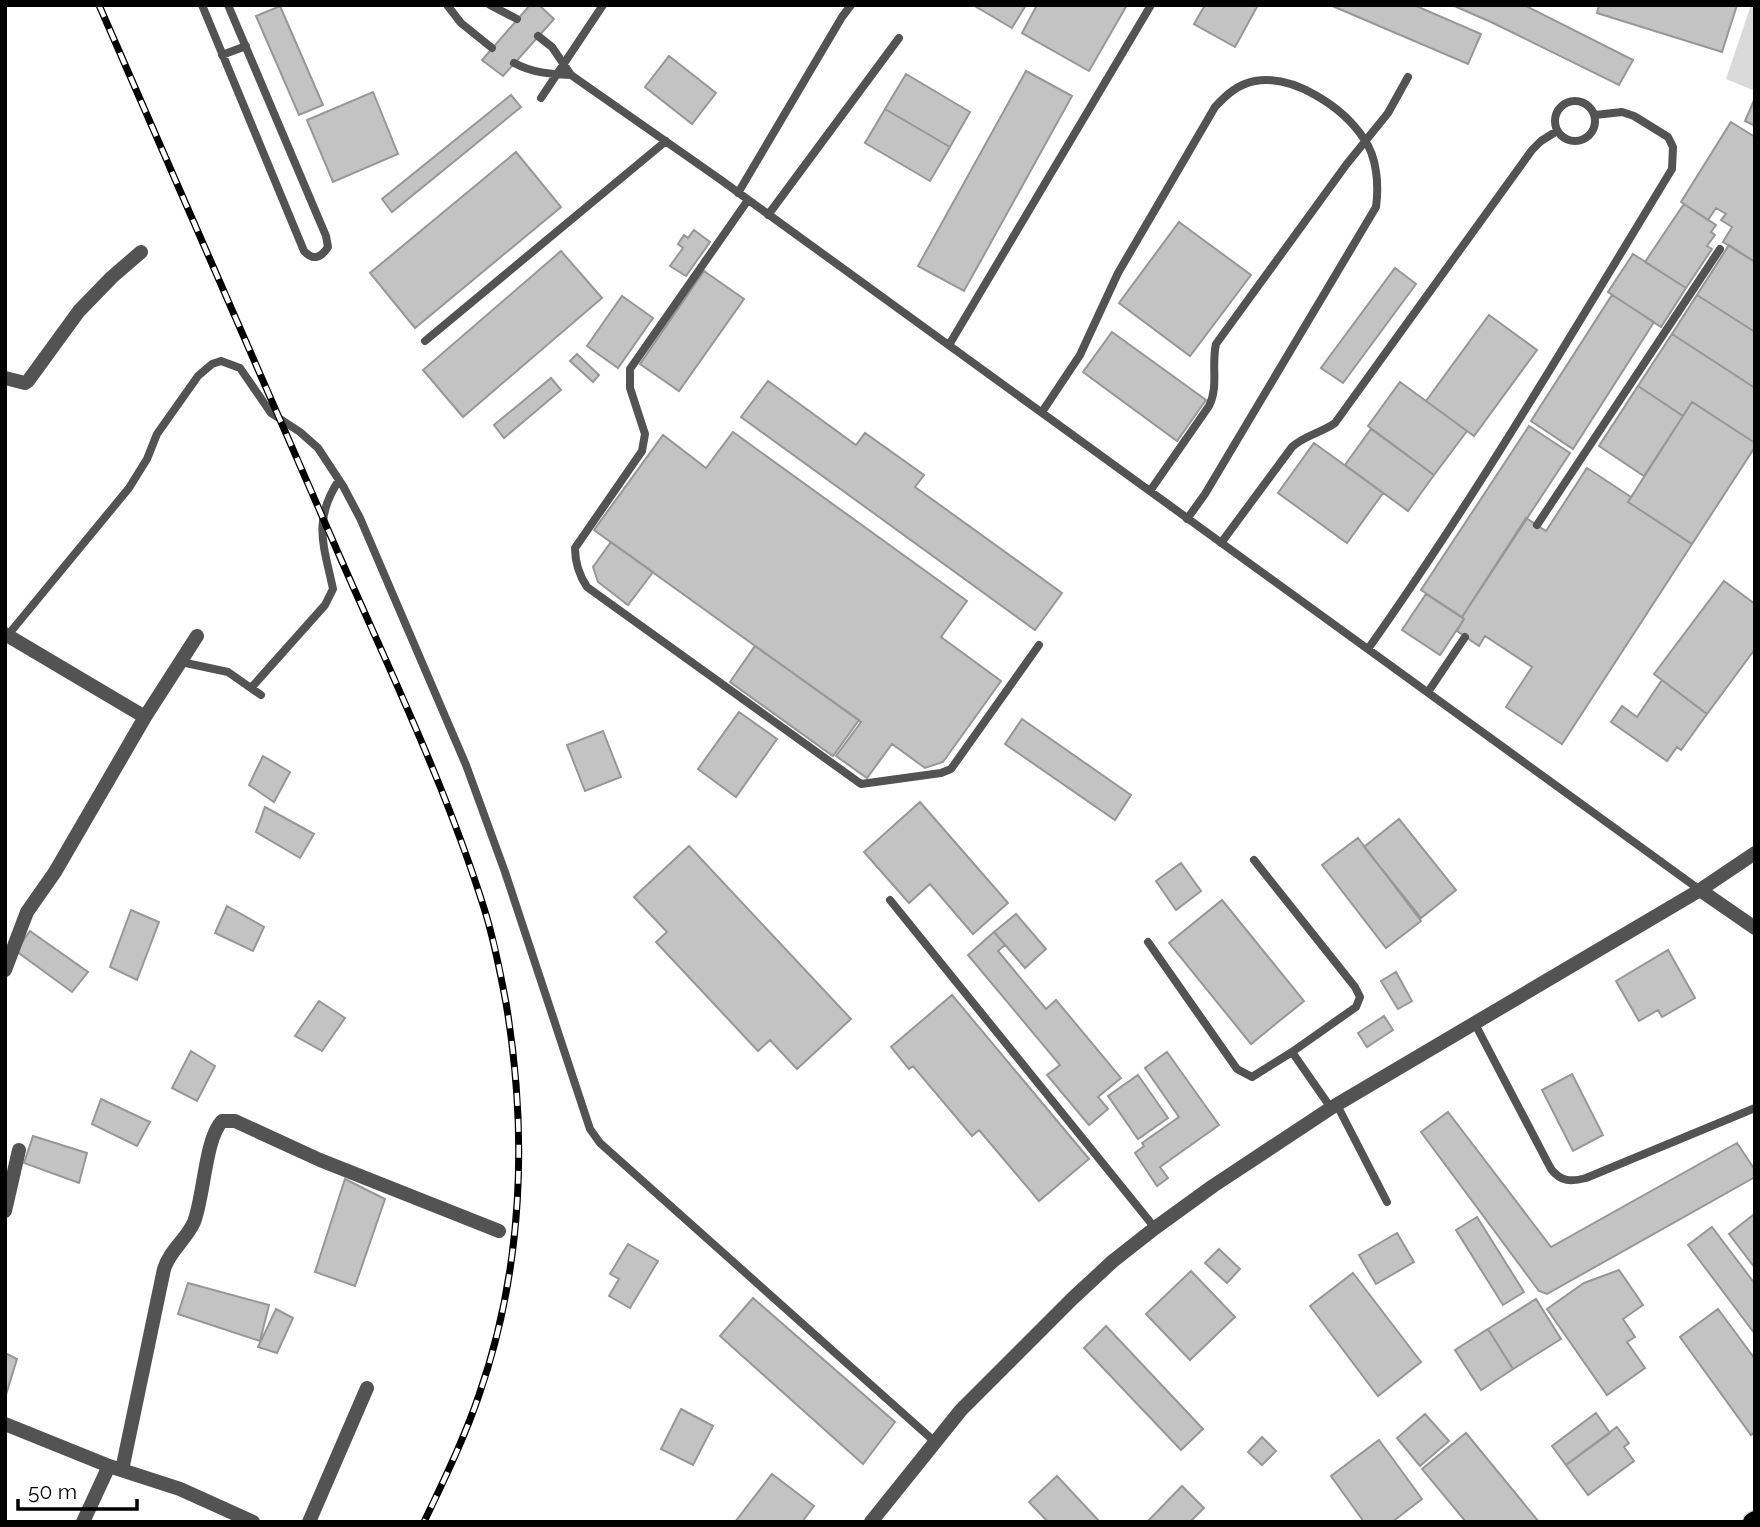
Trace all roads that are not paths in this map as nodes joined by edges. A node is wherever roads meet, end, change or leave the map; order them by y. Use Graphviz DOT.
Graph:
graph roads {
  1 [pos="202,5"];
  2 [pos="228,5"];
  3 [pos="447,5"];
  4 [pos="491,5"];
  5 [pos="603,5"];
  6 [pos="851,5"];
  7 [pos="1151,5"];
  8 [pos="517,19"];
  9 [pos="538,36"];
  10 [pos="899,38"];
  11 [pos="246,46"];
  12 [pos="492,48"];
  13 [pos="222,55"];
  14 [pos="514,64"];
  15 [pos="563,64"];
  16 [pos="556,75"];
  17 [pos="571,75"];
  18 [pos="1408,77"];
  19 [pos="541,98"];
  20 [pos="1595,115"];
  21 [pos="1557,131"];
  22 [pos="666,141"];
  23 [pos="1366,141"];
  24 [pos="738,193"];
  25 [pos="748,200"];
  26 [pos="768,215"];
  27 [pos="1720,249"];
  28 [pos="141,252"];
  29 [pos="425,341"];
  30 [pos="948,345"];
  31 [pos="5,378"];
  32 [pos="1042,412"];
  33 [pos="339,480"];
  34 [pos="1150,491"];
  35 [pos="1187,519"];
  36 [pos="1537,525"];
  37 [pos="1221,543"];
  38 [pos="6,634"];
  39 [pos="197,636"];
  40 [pos="1465,636"];
  41 [pos="1039,645"];
  42 [pos="1368,649"];
  43 [pos="181,662"];
  44 [pos="251,688"];
  45 [pos="1428,692"];
  46 [pos="261,695"];
  47 [pos="145,717"];
  48 [pos="1755,853"];
  49 [pos="1254,860"];
  50 [pos="1700,890"];
  51 [pos="890,900"];
  52 [pos="1755,928"];
  53 [pos="1148,942"];
  54 [pos="5,970"];
  55 [pos="1475,1024"];
  56 [pos="1292,1052"];
  57 [pos="1334,1106"];
  58 [pos="1755,1108"];
  59 [pos="19,1150"];
  60 [pos="1387,1202"];
  61 [pos="5,1211"];
  62 [pos="1155,1228"];
  63 [pos="499,1231"];
  64 [pos="367,1388"];
  65 [pos="5,1424"];
  66 [pos="934,1441"];
  67 [pos="116,1468"];
  68 [pos="83,1522"];
  69 [pos="253,1522"];
  70 [pos="309,1522"];
  71 [pos="871,1522"];
  1 -- 13 [label="lane"];
  2 -- 11 [label="lane"];
  3 -- 12 [label="lane"];
  4 -- 8 [label="lane"];
  5 -- 15 [label="lane"];
  6 -- 24 [label="lane"];
  7 -- 30 [label="lane"];
  9 -- 15 [label="lane"];
  10 -- 26 [label="lane"];
  11 -- 13 [label="lane"];
  11 -- 13 [label="lane"];
  14 -- 16 [label="lane"];
  15 -- 16 [label="lane"];
  15 -- 17 [label="lane"];
  16 -- 17 [label="lane"];
  16 -- 19 [label="lane"];
  17 -- 22 [label="lane"];
  18 -- 23 [label="lane"];
  20 -- 21 [label="lane"];
  20 -- 21 [label="lane"];
  20 -- 42 [label="lane"];
  21 -- 37 [label="lane"];
  22 -- 24 [label="lane"];
  22 -- 29 [label="lane"];
  23 -- 32 [label="lane"];
  23 -- 34 [label="lane"];
  23 -- 35 [label="lane"];
  24 -- 25 [label="lane"];
  25 -- 26 [label="lane"];
  25 -- 41 [label="lane"];
  26 -- 30 [label="lane"];
  27 -- 36 [label="lane"];
  28 -- 31 [label="street"];
  30 -- 32 [label="lane"];
  32 -- 34 [label="lane"];
  33 -- 38 [label="lane"];
  33 -- 44 [label="lane"];
  33 -- 66 [label="lane"];
  34 -- 35 [label="lane"];
  35 -- 37 [label="lane"];
  37 -- 42 [label="lane"];
  38 -- 47 [label="street"];
  39 -- 43 [label="street"];
  40 -- 45 [label="lane"];
  42 -- 45 [label="lane"];
  43 -- 44 [label="lane"];
  43 -- 47 [label="street"];
  44 -- 46 [label="lane"];
  45 -- 50 [label="lane"];
  47 -- 54 [label="street"];
  48 -- 50 [label="street"];
  49 -- 56 [label="lane"];
  50 -- 52 [label="street"];
  50 -- 55 [label="street"];
  51 -- 62 [label="lane"];
  53 -- 56 [label="lane"];
  55 -- 57 [label="street"];
  55 -- 58 [label="lane"];
  56 -- 57 [label="lane"];
  57 -- 60 [label="lane"];
  57 -- 62 [label="street"];
  59 -- 61 [label="street"];
  62 -- 66 [label="street"];
  63 -- 67 [label="street"];
  64 -- 70 [label="street"];
  65 -- 67 [label="street"];
  66 -- 71 [label="street"];
  67 -- 68 [label="street"];
  67 -- 69 [label="street"];
}
